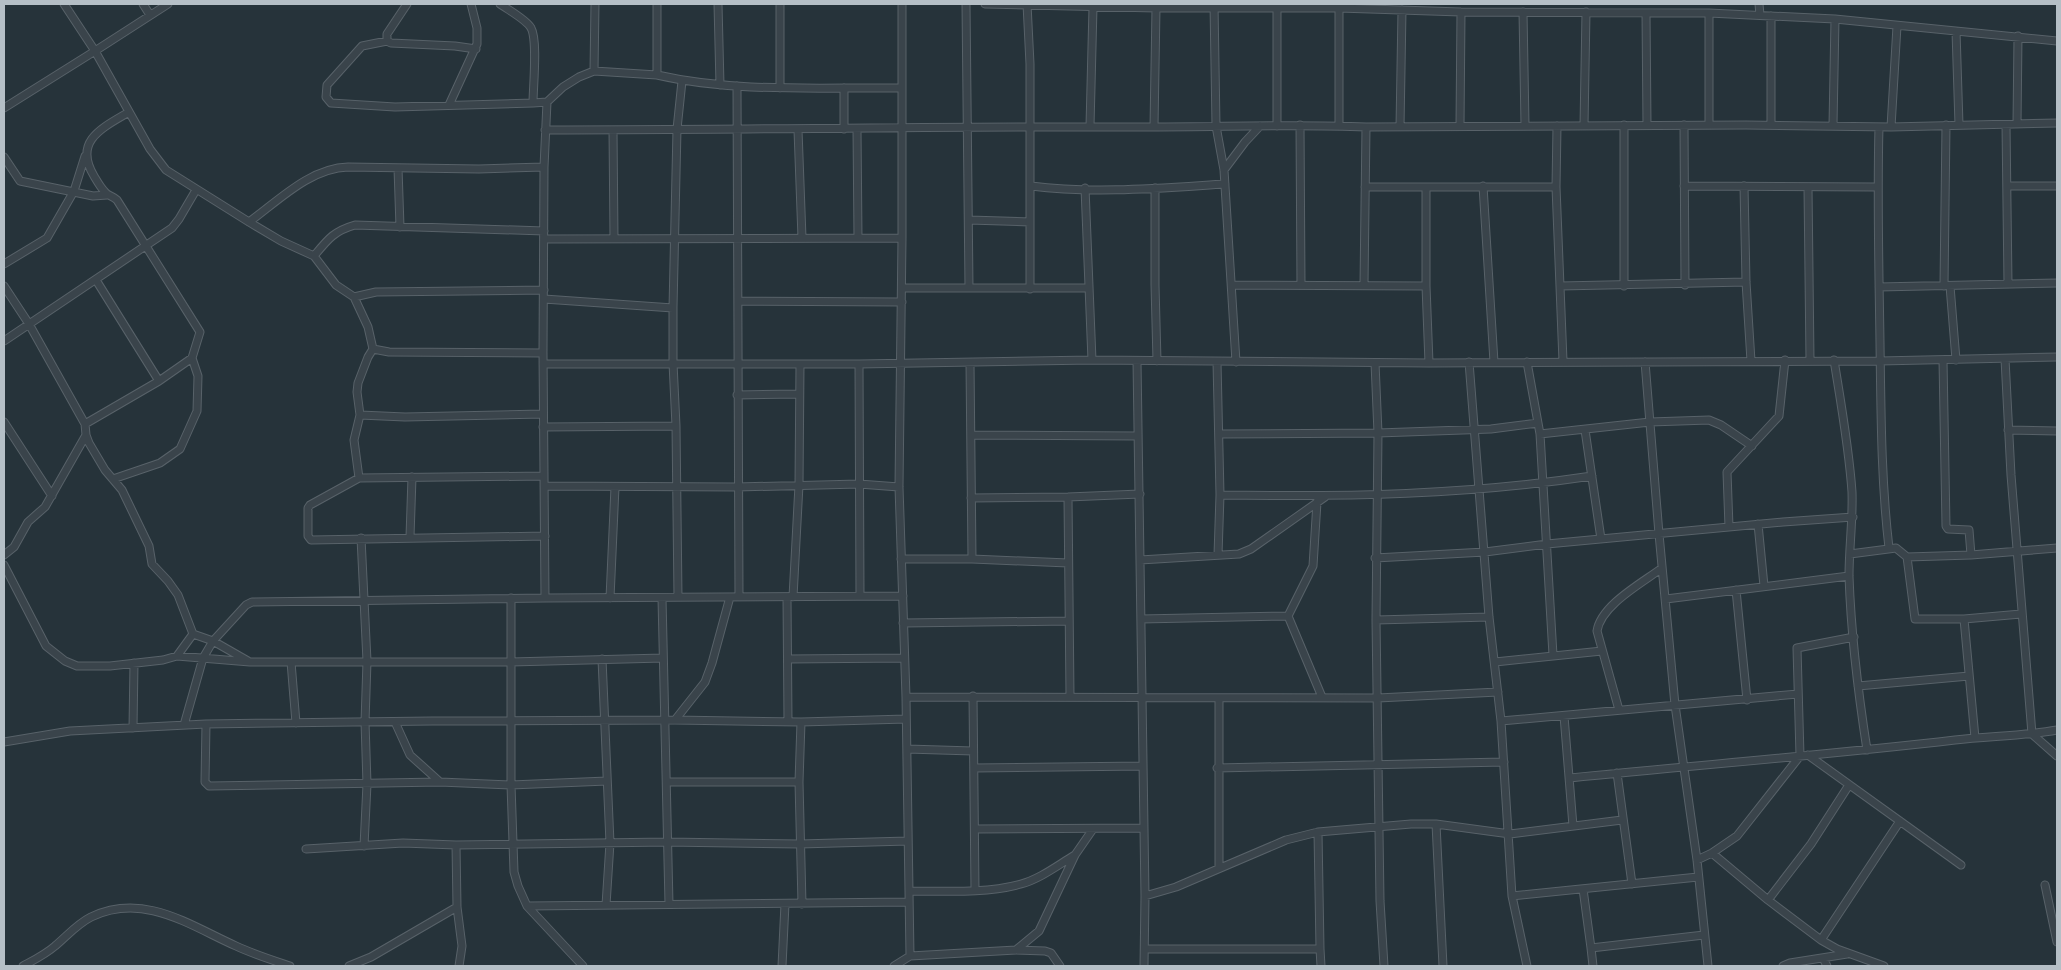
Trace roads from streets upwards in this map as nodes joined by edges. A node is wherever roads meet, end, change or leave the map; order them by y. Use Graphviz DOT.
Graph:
graph roads {
  1 [pos="64,4"];
  2 [pos="142,4"];
  3 [pos="168,4"];
  4 [pos="407,4"];
  5 [pos="471,4"];
  6 [pos="500,4"];
  7 [pos="595,4"];
  8 [pos="657,4"];
  9 [pos="718,4"];
  10 [pos="780,4"];
  11 [pos="902,4"];
  12 [pos="966,4"];
  13 [pos="985,4"];
  14 [pos="1027,4"];
  15 [pos="1474,4"];
  16 [pos="1685,4"];
  17 [pos="1759,4"];
  18 [pos="1093,6"];
  19 [pos="1214,6"];
  20 [pos="1277,6"];
  21 [pos="1339,6"];
  22 [pos="1156,8"];
  23 [pos="1402,10"];
  24 [pos="1461,12"];
  25 [pos="1474,12"];
  26 [pos="1523,12"];
  27 [pos="1586,12"];
  28 [pos="1646,13"];
  29 [pos="1684,13"];
  30 [pos="1709,13"];
  31 [pos="150,15"];
  32 [pos="1760,15"];
  33 [pos="1771,16"];
  34 [pos="1835,19"];
  35 [pos="1896,26"];
  36 [pos="1956,31"];
  37 [pos="2018,36"];
  38 [pos="388,40"];
  39 [pos="2057,41"];
  40 [pos="476,49"];
  41 [pos="94,51"];
  42 [pos="594,71"];
  43 [pos="656,75"];
  44 [pos="682,81"];
  45 [pos="720,85"];
  46 [pos="737,86"];
  47 [pos="780,88"];
  48 [pos="844,88"];
  49 [pos="902,88"];
  50 [pos="547,102"];
  51 [pos="533,103"];
  52 [pos="449,105"];
  53 [pos="4,108"];
  54 [pos="129,112"];
  55 [pos="2057,123"];
  56 [pos="1771,124"];
  57 [pos="2017,124"];
  58 [pos="1300,125"];
  59 [pos="1524,125"];
  60 [pos="1624,125"];
  61 [pos="1647,125"];
  62 [pos="1684,125"];
  63 [pos="1709,125"];
  64 [pos="1833,125"];
  65 [pos="1946,125"];
  66 [pos="1959,125"];
  67 [pos="2006,125"];
  68 [pos="967,126"];
  69 [pos="1030,126"];
  70 [pos="1090,126"];
  71 [pos="1216,126"];
  72 [pos="1260,126"];
  73 [pos="1277,126"];
  74 [pos="1339,126"];
  75 [pos="1400,126"];
  76 [pos="1460,126"];
  77 [pos="1557,126"];
  78 [pos="1584,126"];
  79 [pos="1154,127"];
  80 [pos="1366,127"];
  81 [pos="1879,127"];
  82 [pos="1891,127"];
  83 [pos="901,128"];
  84 [pos="677,129"];
  85 [pos="844,129"];
  86 [pos="857,129"];
  87 [pos="545,130"];
  88 [pos="613,130"];
  89 [pos="737,130"];
  90 [pos="798,130"];
  91 [pos="85,156"];
  92 [pos="4,157"];
  93 [pos="544,167"];
  94 [pos="398,168"];
  95 [pos="1224,170"];
  96 [pos="1225,184"];
  97 [pos="1031,186"];
  98 [pos="1483,186"];
  99 [pos="1684,186"];
  100 [pos="1744,186"];
  101 [pos="2008,186"];
  102 [pos="2057,186"];
  103 [pos="1365,187"];
  104 [pos="1556,187"];
  105 [pos="1808,187"];
  106 [pos="1085,188"];
  107 [pos="1155,188"];
  108 [pos="1426,188"];
  109 [pos="1878,188"];
  110 [pos="196,190"];
  111 [pos="74,191"];
  112 [pos="107,195"];
  113 [pos="969,220"];
  114 [pos="249,222"];
  115 [pos="1030,222"];
  116 [pos="400,227"];
  117 [pos="544,231"];
  118 [pos="737,238"];
  119 [pos="802,238"];
  120 [pos="858,238"];
  121 [pos="902,238"];
  122 [pos="544,239"];
  123 [pos="614,239"];
  124 [pos="675,240"];
  125 [pos="147,246"];
  126 [pos="314,256"];
  127 [pos="4,264"];
  128 [pos="96,280"];
  129 [pos="1746,282"];
  130 [pos="2057,283"];
  131 [pos="2008,284"];
  132 [pos="1233,285"];
  133 [pos="1301,285"];
  134 [pos="1685,285"];
  135 [pos="4,286"];
  136 [pos="1364,286"];
  137 [pos="1426,286"];
  138 [pos="1560,286"];
  139 [pos="1624,286"];
  140 [pos="1947,286"];
  141 [pos="1879,287"];
  142 [pos="902,288"];
  143 [pos="969,288"];
  144 [pos="1089,288"];
  145 [pos="1030,289"];
  146 [pos="544,290"];
  147 [pos="354,297"];
  148 [pos="544,299"];
  149 [pos="738,301"];
  150 [pos="902,302"];
  151 [pos="673,308"];
  152 [pos="29,324"];
  153 [pos="4,341"];
  154 [pos="373,349"];
  155 [pos="543,353"];
  156 [pos="2057,357"];
  157 [pos="192,358"];
  158 [pos="2005,359"];
  159 [pos="1092,360"];
  160 [pos="1157,360"];
  161 [pos="1785,360"];
  162 [pos="1810,360"];
  163 [pos="1834,360"];
  164 [pos="1943,360"];
  165 [pos="1956,360"];
  166 [pos="1137,361"];
  167 [pos="1563,361"];
  168 [pos="1880,361"];
  169 [pos="1217,362"];
  170 [pos="1236,362"];
  171 [pos="1469,362"];
  172 [pos="1494,362"];
  173 [pos="1527,362"];
  174 [pos="1646,362"];
  175 [pos="1752,362"];
  176 [pos="673,363"];
  177 [pos="736,363"];
  178 [pos="901,363"];
  179 [pos="970,363"];
  180 [pos="1375,363"];
  181 [pos="1429,363"];
  182 [pos="543,364"];
  183 [pos="800,364"];
  184 [pos="860,364"];
  185 [pos="159,381"];
  186 [pos="798,394"];
  187 [pos="737,395"];
  188 [pos="543,414"];
  189 [pos="360,415"];
  190 [pos="4,422"];
  191 [pos="1650,422"];
  192 [pos="1538,423"];
  193 [pos="85,424"];
  194 [pos="676,426"];
  195 [pos="544,427"];
  196 [pos="1473,429"];
  197 [pos="1585,430"];
  198 [pos="2008,430"];
  199 [pos="2057,430"];
  200 [pos="1378,433"];
  201 [pos="1219,434"];
  202 [pos="1540,434"];
  203 [pos="86,435"];
  204 [pos="972,435"];
  205 [pos="1138,436"];
  206 [pos="1752,446"];
  207 [pos="544,476"];
  208 [pos="1592,476"];
  209 [pos="412,477"];
  210 [pos="358,478"];
  211 [pos="114,479"];
  212 [pos="1544,483"];
  213 [pos="860,484"];
  214 [pos="799,485"];
  215 [pos="544,486"];
  216 [pos="678,486"];
  217 [pos="899,486"];
  218 [pos="615,487"];
  219 [pos="738,487"];
  220 [pos="1479,490"];
  221 [pos="1140,494"];
  222 [pos="1220,495"];
  223 [pos="52,496"];
  224 [pos="1325,496"];
  225 [pos="1376,496"];
  226 [pos="1068,497"];
  227 [pos="971,498"];
  228 [pos="1317,502"];
  229 [pos="1853,517"];
  230 [pos="1758,524"];
  231 [pos="1729,527"];
  232 [pos="1659,534"];
  233 [pos="545,536"];
  234 [pos="410,537"];
  235 [pos="361,538"];
  236 [pos="1601,539"];
  237 [pos="1547,544"];
  238 [pos="1889,548"];
  239 [pos="2057,548"];
  240 [pos="2017,551"];
  241 [pos="1485,552"];
  242 [pos="1850,554"];
  243 [pos="4,555"];
  244 [pos="1971,555"];
  245 [pos="1218,556"];
  246 [pos="1375,558"];
  247 [pos="1908,558"];
  248 [pos="901,559"];
  249 [pos="972,559"];
  250 [pos="1140,560"];
  251 [pos="1068,563"];
  252 [pos="4,565"];
  253 [pos="1662,568"];
  254 [pos="1849,576"];
  255 [pos="1764,586"];
  256 [pos="1736,590"];
  257 [pos="860,596"];
  258 [pos="902,596"];
  259 [pos="678,597"];
  260 [pos="730,597"];
  261 [pos="739,597"];
  262 [pos="790,597"];
  263 [pos="511,598"];
  264 [pos="546,598"];
  265 [pos="610,598"];
  266 [pos="662,598"];
  267 [pos="365,599"];
  268 [pos="1666,599"];
  269 [pos="2021,614"];
  270 [pos="1288,616"];
  271 [pos="1490,617"];
  272 [pos="1141,618"];
  273 [pos="1964,619"];
  274 [pos="1376,620"];
  275 [pos="1069,621"];
  276 [pos="903,623"];
  277 [pos="193,634"];
  278 [pos="1854,637"];
  279 [pos="213,641"];
  280 [pos="1602,651"];
  281 [pos="1553,655"];
  282 [pos="177,656"];
  283 [pos="203,658"];
  284 [pos="663,658"];
  285 [pos="904,658"];
  286 [pos="602,659"];
  287 [pos="788,659"];
  288 [pos="250,662"];
  289 [pos="291,662"];
  290 [pos="367,662"];
  291 [pos="511,662"];
  292 [pos="1495,662"];
  293 [pos="134,663"];
  294 [pos="1969,676"];
  295 [pos="1858,686"];
  296 [pos="1498,692"];
  297 [pos="1798,694"];
  298 [pos="973,696"];
  299 [pos="1070,696"];
  300 [pos="1142,696"];
  301 [pos="906,697"];
  302 [pos="1322,698"];
  303 [pos="1378,698"];
  304 [pos="1219,699"];
  305 [pos="1747,700"];
  306 [pos="1676,705"];
  307 [pos="1619,710"];
  308 [pos="1564,716"];
  309 [pos="906,719"];
  310 [pos="665,720"];
  311 [pos="675,720"];
  312 [pos="511,721"];
  313 [pos="604,721"];
  314 [pos="1501,721"];
  315 [pos="365,722"];
  316 [pos="395,722"];
  317 [pos="788,722"];
  318 [pos="801,722"];
  319 [pos="296,723"];
  320 [pos="206,724"];
  321 [pos="184,726"];
  322 [pos="133,728"];
  323 [pos="2057,730"];
  324 [pos="2032,734"];
  325 [pos="1974,738"];
  326 [pos="4,742"];
  327 [pos="906,749"];
  328 [pos="1867,750"];
  329 [pos="973,751"];
  330 [pos="1804,756"];
  331 [pos="2057,756"];
  332 [pos="1504,762"];
  333 [pos="1379,765"];
  334 [pos="1143,766"];
  335 [pos="974,768"];
  336 [pos="1217,768"];
  337 [pos="1684,768"];
  338 [pos="1616,773"];
  339 [pos="1570,778"];
  340 [pos="607,781"];
  341 [pos="440,782"];
  342 [pos="667,782"];
  343 [pos="799,782"];
  344 [pos="367,784"];
  345 [pos="511,785"];
  346 [pos="1849,786"];
  347 [pos="1622,820"];
  348 [pos="1900,821"];
  349 [pos="1436,824"];
  350 [pos="1380,826"];
  351 [pos="1573,826"];
  352 [pos="1143,828"];
  353 [pos="976,829"];
  354 [pos="1093,829"];
  355 [pos="1318,832"];
  356 [pos="1510,834"];
  357 [pos="908,841"];
  358 [pos="667,842"];
  359 [pos="610,843"];
  360 [pos="512,844"];
  361 [pos="800,844"];
  362 [pos="456,845"];
  363 [pos="364,846"];
  364 [pos="306,849"];
  365 [pos="1712,853"];
  366 [pos="1075,855"];
  367 [pos="1697,860"];
  368 [pos="1961,865"];
  369 [pos="1219,868"];
  370 [pos="1698,877"];
  371 [pos="1632,884"];
  372 [pos="2045,885"];
  373 [pos="1583,889"];
  374 [pos="975,890"];
  375 [pos="909,891"];
  376 [pos="1145,896"];
  377 [pos="1512,896"];
  378 [pos="1768,900"];
  379 [pos="909,902"];
  380 [pos="669,904"];
  381 [pos="785,904"];
  382 [pos="802,904"];
  383 [pos="606,905"];
  384 [pos="527,906"];
  385 [pos="456,908"];
  386 [pos="1704,934"];
  387 [pos="1821,940"];
  388 [pos="2057,942"];
  389 [pos="1591,948"];
  390 [pos="1145,949"];
  391 [pos="1320,949"];
  392 [pos="1016,950"];
  393 [pos="1847,954"];
  394 [pos="910,956"];
  395 [pos="1823,958"];
  396 [pos="897,965"];
  397 [pos="23,966"];
  398 [pos="290,966"];
  399 [pos="349,966"];
  400 [pos="460,966"];
  401 [pos="583,966"];
  402 [pos="782,966"];
  403 [pos="1060,966"];
  404 [pos="1144,966"];
  405 [pos="1321,966"];
  406 [pos="1384,966"];
  407 [pos="1443,966"];
  408 [pos="1527,966"];
  409 [pos="1593,966"];
  410 [pos="1708,966"];
  411 [pos="1783,966"];
  412 [pos="1827,966"];
  413 [pos="1884,966"];
  1 -- 41 [label="street"];
  2 -- 31 [label="street"];
  3 -- 31 [label="street"];
  4 -- 38 [label="street"];
  5 -- 40 [label="street"];
  6 -- 51 [label="street"];
  7 -- 42 [label="street"];
  8 -- 43 [label="street"];
  9 -- 45 [label="street"];
  10 -- 47 [label="street"];
  11 -- 49 [label="street"];
  12 -- 68 [label="street"];
  13 -- 14 [label="street"];
  14 -- 18 [label="street"];
  14 -- 69 [label="street"];
  15 -- 25 [label="street"];
  16 -- 29 [label="street"];
  17 -- 32 [label="street"];
  18 -- 22 [label="street"];
  18 -- 70 [label="street"];
  19 -- 20 [label="street"];
  19 -- 22 [label="street"];
  19 -- 71 [label="street"];
  20 -- 21 [label="street"];
  20 -- 73 [label="street"];
  21 -- 23 [label="street"];
  21 -- 74 [label="street"];
  22 -- 79 [label="street"];
  23 -- 24 [label="street"];
  23 -- 75 [label="street"];
  24 -- 25 [label="street"];
  24 -- 76 [label="street"];
  25 -- 26 [label="street"];
  26 -- 27 [label="street"];
  26 -- 59 [label="street"];
  27 -- 28 [label="street"];
  27 -- 78 [label="street"];
  28 -- 29 [label="street"];
  28 -- 61 [label="street"];
  29 -- 30 [label="street"];
  30 -- 32 [label="street"];
  30 -- 63 [label="street"];
  31 -- 41 [label="street"];
  32 -- 33 [label="street"];
  33 -- 34 [label="street"];
  33 -- 56 [label="street"];
  34 -- 35 [label="street"];
  34 -- 64 [label="street"];
  35 -- 36 [label="street"];
  35 -- 82 [label="street"];
  36 -- 37 [label="street"];
  36 -- 66 [label="street"];
  37 -- 39 [label="street"];
  37 -- 57 [label="street"];
  38 -- 40 [label="street"];
  38 -- 52 [label="street"];
  40 -- 52 [label="street"];
  41 -- 53 [label="street"];
  41 -- 54 [label="street"];
  42 -- 43 [label="street"];
  42 -- 50 [label="street"];
  43 -- 44 [label="street"];
  44 -- 45 [label="street"];
  44 -- 84 [label="street"];
  45 -- 46 [label="street"];
  46 -- 47 [label="street"];
  46 -- 89 [label="street"];
  47 -- 48 [label="street"];
  48 -- 49 [label="street"];
  48 -- 85 [label="street"];
  49 -- 83 [label="street"];
  50 -- 51 [label="street"];
  50 -- 87 [label="street"];
  51 -- 52 [label="street"];
  54 -- 91 [label="street"];
  54 -- 110 [label="street"];
  55 -- 57 [label="street"];
  56 -- 63 [label="street"];
  56 -- 64 [label="street"];
  57 -- 67 [label="street"];
  58 -- 73 [label="street"];
  58 -- 74 [label="street"];
  58 -- 133 [label="street"];
  59 -- 76 [label="street"];
  59 -- 77 [label="street"];
  60 -- 61 [label="street"];
  60 -- 78 [label="street"];
  60 -- 139 [label="street"];
  61 -- 62 [label="street"];
  62 -- 63 [label="street"];
  62 -- 99 [label="street"];
  64 -- 81 [label="street"];
  65 -- 66 [label="street"];
  65 -- 82 [label="street"];
  65 -- 140 [label="street"];
  66 -- 67 [label="street"];
  67 -- 101 [label="street"];
  68 -- 69 [label="street"];
  68 -- 83 [label="street"];
  68 -- 113 [label="street"];
  69 -- 70 [label="street"];
  69 -- 97 [label="street"];
  70 -- 79 [label="street"];
  71 -- 72 [label="street"];
  71 -- 79 [label="street"];
  71 -- 95 [label="street"];
  72 -- 73 [label="street"];
  72 -- 95 [label="street"];
  74 -- 80 [label="street"];
  75 -- 76 [label="street"];
  75 -- 80 [label="street"];
  77 -- 78 [label="street"];
  77 -- 104 [label="street"];
  80 -- 103 [label="street"];
  81 -- 82 [label="street"];
  81 -- 109 [label="street"];
  83 -- 86 [label="street"];
  83 -- 121 [label="street"];
  84 -- 88 [label="street"];
  84 -- 89 [label="street"];
  84 -- 124 [label="street"];
  85 -- 86 [label="street"];
  85 -- 90 [label="street"];
  86 -- 120 [label="street"];
  87 -- 88 [label="street"];
  87 -- 93 [label="street"];
  88 -- 123 [label="street"];
  89 -- 90 [label="street"];
  89 -- 118 [label="street"];
  90 -- 119 [label="street"];
  91 -- 111 [label="street"];
  91 -- 112 [label="street"];
  92 -- 111 [label="street"];
  93 -- 94 [label="street"];
  93 -- 117 [label="street"];
  94 -- 114 [label="street"];
  94 -- 116 [label="street"];
  95 -- 96 [label="street"];
  96 -- 107 [label="street"];
  96 -- 132 [label="street"];
  97 -- 106 [label="street"];
  97 -- 115 [label="street"];
  98 -- 104 [label="street"];
  98 -- 108 [label="street"];
  98 -- 172 [label="street"];
  99 -- 100 [label="street"];
  99 -- 134 [label="street"];
  100 -- 105 [label="street"];
  100 -- 129 [label="street"];
  101 -- 102 [label="street"];
  101 -- 131 [label="street"];
  103 -- 108 [label="street"];
  103 -- 136 [label="street"];
  104 -- 138 [label="street"];
  105 -- 109 [label="street"];
  105 -- 162 [label="street"];
  106 -- 107 [label="street"];
  106 -- 144 [label="street"];
  107 -- 160 [label="street"];
  108 -- 137 [label="street"];
  109 -- 141 [label="street"];
  110 -- 114 [label="street"];
  110 -- 125 [label="street"];
  111 -- 112 [label="street"];
  111 -- 127 [label="street"];
  112 -- 125 [label="street"];
  113 -- 115 [label="street"];
  113 -- 143 [label="street"];
  114 -- 126 [label="street"];
  115 -- 145 [label="street"];
  116 -- 117 [label="street"];
  116 -- 126 [label="street"];
  117 -- 122 [label="street"];
  118 -- 119 [label="street"];
  118 -- 124 [label="street"];
  118 -- 149 [label="street"];
  119 -- 120 [label="street"];
  120 -- 121 [label="street"];
  121 -- 142 [label="street"];
  122 -- 123 [label="street"];
  122 -- 146 [label="street"];
  123 -- 124 [label="street"];
  124 -- 151 [label="street"];
  125 -- 128 [label="street"];
  125 -- 157 [label="street"];
  126 -- 147 [label="street"];
  128 -- 152 [label="street"];
  128 -- 185 [label="street"];
  129 -- 134 [label="street"];
  129 -- 175 [label="street"];
  130 -- 131 [label="street"];
  131 -- 140 [label="street"];
  132 -- 133 [label="street"];
  132 -- 170 [label="street"];
  133 -- 136 [label="street"];
  134 -- 139 [label="street"];
  135 -- 152 [label="street"];
  136 -- 137 [label="street"];
  137 -- 181 [label="street"];
  138 -- 139 [label="street"];
  138 -- 167 [label="street"];
  140 -- 141 [label="street"];
  140 -- 165 [label="street"];
  141 -- 168 [label="street"];
  142 -- 143 [label="street"];
  142 -- 150 [label="street"];
  143 -- 145 [label="street"];
  144 -- 145 [label="street"];
  144 -- 159 [label="street"];
  146 -- 147 [label="street"];
  146 -- 148 [label="street"];
  147 -- 154 [label="street"];
  148 -- 151 [label="street"];
  148 -- 155 [label="street"];
  149 -- 150 [label="street"];
  149 -- 177 [label="street"];
  150 -- 178 [label="street"];
  151 -- 176 [label="street"];
  152 -- 153 [label="street"];
  152 -- 193 [label="street"];
  154 -- 155 [label="street"];
  154 -- 189 [label="street"];
  155 -- 182 [label="street"];
  156 -- 158 [label="street"];
  157 -- 185 [label="street"];
  157 -- 211 [label="street"];
  158 -- 165 [label="street"];
  158 -- 198 [label="street"];
  159 -- 166 [label="street"];
  159 -- 179 [label="street"];
  160 -- 166 [label="street"];
  160 -- 169 [label="street"];
  161 -- 162 [label="street"];
  161 -- 175 [label="street"];
  161 -- 206 [label="street"];
  162 -- 163 [label="street"];
  163 -- 168 [label="street"];
  163 -- 229 [label="street"];
  164 -- 165 [label="street"];
  164 -- 168 [label="street"];
  164 -- 244 [label="street"];
  166 -- 205 [label="street"];
  167 -- 173 [label="street"];
  167 -- 174 [label="street"];
  168 -- 238 [label="street"];
  169 -- 170 [label="street"];
  169 -- 201 [label="street"];
  170 -- 180 [label="street"];
  171 -- 172 [label="street"];
  171 -- 181 [label="street"];
  171 -- 196 [label="street"];
  172 -- 173 [label="street"];
  173 -- 192 [label="street"];
  174 -- 175 [label="street"];
  174 -- 191 [label="street"];
  176 -- 177 [label="street"];
  176 -- 182 [label="street"];
  176 -- 194 [label="street"];
  177 -- 183 [label="street"];
  177 -- 187 [label="street"];
  178 -- 179 [label="street"];
  178 -- 184 [label="street"];
  178 -- 217 [label="street"];
  179 -- 204 [label="street"];
  180 -- 181 [label="street"];
  180 -- 200 [label="street"];
  182 -- 188 [label="street"];
  183 -- 184 [label="street"];
  183 -- 186 [label="street"];
  184 -- 213 [label="street"];
  185 -- 193 [label="street"];
  186 -- 187 [label="street"];
  186 -- 214 [label="street"];
  187 -- 219 [label="street"];
  188 -- 189 [label="street"];
  188 -- 195 [label="street"];
  189 -- 210 [label="street"];
  190 -- 223 [label="street"];
  191 -- 197 [label="street"];
  191 -- 206 [label="street"];
  191 -- 232 [label="street"];
  192 -- 196 [label="street"];
  192 -- 202 [label="street"];
  193 -- 203 [label="street"];
  194 -- 195 [label="street"];
  194 -- 216 [label="street"];
  195 -- 207 [label="street"];
  196 -- 200 [label="street"];
  196 -- 220 [label="street"];
  197 -- 202 [label="street"];
  197 -- 208 [label="street"];
  198 -- 199 [label="street"];
  198 -- 240 [label="street"];
  200 -- 201 [label="street"];
  200 -- 225 [label="street"];
  201 -- 222 [label="street"];
  202 -- 212 [label="street"];
  203 -- 211 [label="street"];
  203 -- 223 [label="street"];
  204 -- 205 [label="street"];
  204 -- 227 [label="street"];
  205 -- 221 [label="street"];
  206 -- 231 [label="street"];
  207 -- 209 [label="street"];
  207 -- 215 [label="street"];
  208 -- 212 [label="street"];
  208 -- 236 [label="street"];
  209 -- 210 [label="street"];
  209 -- 234 [label="street"];
  210 -- 235 [label="street"];
  211 -- 277 [label="street"];
  212 -- 220 [label="street"];
  212 -- 237 [label="street"];
  213 -- 214 [label="street"];
  213 -- 217 [label="street"];
  213 -- 257 [label="street"];
  214 -- 219 [label="street"];
  214 -- 262 [label="street"];
  215 -- 218 [label="street"];
  215 -- 233 [label="street"];
  216 -- 218 [label="street"];
  216 -- 219 [label="street"];
  216 -- 259 [label="street"];
  217 -- 248 [label="street"];
  218 -- 265 [label="street"];
  219 -- 261 [label="street"];
  220 -- 225 [label="street"];
  220 -- 241 [label="street"];
  221 -- 226 [label="street"];
  221 -- 250 [label="street"];
  222 -- 224 [label="street"];
  222 -- 245 [label="street"];
  223 -- 243 [label="street"];
  224 -- 225 [label="street"];
  224 -- 228 [label="street"];
  225 -- 246 [label="street"];
  226 -- 227 [label="street"];
  226 -- 251 [label="street"];
  227 -- 249 [label="street"];
  228 -- 245 [label="street"];
  228 -- 270 [label="street"];
  229 -- 230 [label="street"];
  229 -- 242 [label="street"];
  230 -- 231 [label="street"];
  230 -- 255 [label="street"];
  231 -- 232 [label="street"];
  232 -- 236 [label="street"];
  232 -- 253 [label="street"];
  233 -- 234 [label="street"];
  233 -- 264 [label="street"];
  234 -- 235 [label="street"];
  235 -- 267 [label="street"];
  236 -- 237 [label="street"];
  237 -- 241 [label="street"];
  237 -- 281 [label="street"];
  238 -- 242 [label="street"];
  238 -- 247 [label="street"];
  239 -- 240 [label="street"];
  240 -- 244 [label="street"];
  240 -- 269 [label="street"];
  241 -- 246 [label="street"];
  241 -- 271 [label="street"];
  242 -- 254 [label="street"];
  244 -- 247 [label="street"];
  245 -- 250 [label="street"];
  246 -- 274 [label="street"];
  247 -- 273 [label="street"];
  248 -- 249 [label="street"];
  248 -- 258 [label="street"];
  249 -- 251 [label="street"];
  250 -- 272 [label="street"];
  251 -- 275 [label="street"];
  252 -- 293 [label="street"];
  253 -- 268 [label="street"];
  253 -- 280 [label="street"];
  254 -- 255 [label="street"];
  254 -- 278 [label="street"];
  255 -- 256 [label="street"];
  256 -- 268 [label="street"];
  256 -- 305 [label="street"];
  257 -- 258 [label="street"];
  257 -- 262 [label="street"];
  258 -- 276 [label="street"];
  259 -- 260 [label="street"];
  259 -- 266 [label="street"];
  260 -- 261 [label="street"];
  260 -- 311 [label="street"];
  261 -- 262 [label="street"];
  262 -- 287 [label="street"];
  263 -- 264 [label="street"];
  263 -- 267 [label="street"];
  263 -- 291 [label="street"];
  264 -- 265 [label="street"];
  265 -- 266 [label="street"];
  266 -- 284 [label="street"];
  267 -- 279 [label="street"];
  267 -- 290 [label="street"];
  268 -- 306 [label="street"];
  269 -- 273 [label="street"];
  269 -- 324 [label="street"];
  270 -- 272 [label="street"];
  270 -- 302 [label="street"];
  271 -- 274 [label="street"];
  271 -- 292 [label="street"];
  272 -- 300 [label="street"];
  273 -- 294 [label="street"];
  274 -- 303 [label="street"];
  275 -- 276 [label="street"];
  275 -- 299 [label="street"];
  276 -- 285 [label="street"];
  277 -- 279 [label="street"];
  277 -- 282 [label="street"];
  278 -- 295 [label="street"];
  278 -- 297 [label="street"];
  279 -- 283 [label="street"];
  279 -- 288 [label="street"];
  280 -- 281 [label="street"];
  280 -- 307 [label="street"];
  281 -- 292 [label="street"];
  282 -- 283 [label="street"];
  282 -- 293 [label="street"];
  283 -- 288 [label="street"];
  283 -- 321 [label="street"];
  284 -- 286 [label="street"];
  284 -- 310 [label="street"];
  285 -- 287 [label="street"];
  285 -- 301 [label="street"];
  286 -- 291 [label="street"];
  286 -- 313 [label="street"];
  287 -- 317 [label="street"];
  288 -- 289 [label="street"];
  289 -- 290 [label="street"];
  289 -- 319 [label="street"];
  290 -- 291 [label="street"];
  290 -- 315 [label="street"];
  291 -- 312 [label="street"];
  292 -- 296 [label="street"];
  293 -- 322 [label="street"];
  294 -- 295 [label="street"];
  294 -- 325 [label="street"];
  295 -- 328 [label="street"];
  296 -- 303 [label="street"];
  296 -- 314 [label="street"];
  297 -- 305 [label="street"];
  297 -- 330 [label="street"];
  298 -- 299 [label="street"];
  298 -- 301 [label="street"];
  298 -- 329 [label="street"];
  299 -- 300 [label="street"];
  300 -- 304 [label="street"];
  300 -- 334 [label="street"];
  301 -- 309 [label="street"];
  302 -- 303 [label="street"];
  302 -- 304 [label="street"];
  303 -- 333 [label="street"];
  304 -- 336 [label="street"];
  305 -- 306 [label="street"];
  306 -- 307 [label="street"];
  306 -- 337 [label="street"];
  307 -- 308 [label="street"];
  308 -- 314 [label="street"];
  308 -- 339 [label="street"];
  309 -- 318 [label="street"];
  309 -- 327 [label="street"];
  310 -- 311 [label="street"];
  310 -- 313 [label="street"];
  310 -- 342 [label="street"];
  311 -- 317 [label="street"];
  312 -- 313 [label="street"];
  312 -- 316 [label="street"];
  312 -- 345 [label="street"];
  313 -- 340 [label="street"];
  314 -- 332 [label="street"];
  315 -- 316 [label="street"];
  315 -- 319 [label="street"];
  315 -- 344 [label="street"];
  316 -- 341 [label="street"];
  317 -- 318 [label="street"];
  318 -- 343 [label="street"];
  319 -- 320 [label="street"];
  320 -- 321 [label="street"];
  320 -- 344 [label="street"];
  321 -- 322 [label="street"];
  322 -- 326 [label="street"];
  323 -- 324 [label="street"];
  324 -- 325 [label="street"];
  324 -- 331 [label="street"];
  325 -- 328 [label="street"];
  327 -- 329 [label="street"];
  327 -- 357 [label="street"];
  328 -- 330 [label="street"];
  329 -- 335 [label="street"];
  330 -- 337 [label="street"];
  330 -- 346 [label="street"];
  330 -- 365 [label="street"];
  332 -- 333 [label="street"];
  332 -- 356 [label="street"];
  333 -- 336 [label="street"];
  333 -- 350 [label="street"];
  334 -- 335 [label="street"];
  334 -- 352 [label="street"];
  335 -- 353 [label="street"];
  336 -- 369 [label="street"];
  337 -- 338 [label="street"];
  337 -- 367 [label="street"];
  338 -- 339 [label="street"];
  338 -- 347 [label="street"];
  339 -- 351 [label="street"];
  340 -- 345 [label="street"];
  340 -- 359 [label="street"];
  341 -- 344 [label="street"];
  341 -- 345 [label="street"];
  342 -- 343 [label="street"];
  342 -- 358 [label="street"];
  343 -- 361 [label="street"];
  344 -- 363 [label="street"];
  345 -- 360 [label="street"];
  346 -- 348 [label="street"];
  346 -- 378 [label="street"];
  347 -- 351 [label="street"];
  347 -- 371 [label="street"];
  348 -- 368 [label="street"];
  348 -- 387 [label="street"];
  349 -- 350 [label="street"];
  349 -- 356 [label="street"];
  349 -- 407 [label="street"];
  350 -- 355 [label="street"];
  350 -- 406 [label="street"];
  351 -- 356 [label="street"];
  352 -- 354 [label="street"];
  352 -- 376 [label="street"];
  353 -- 354 [label="street"];
  353 -- 374 [label="street"];
  354 -- 366 [label="street"];
  355 -- 369 [label="street"];
  355 -- 391 [label="street"];
  356 -- 377 [label="street"];
  357 -- 361 [label="street"];
  357 -- 375 [label="street"];
  358 -- 359 [label="street"];
  358 -- 361 [label="street"];
  358 -- 380 [label="street"];
  359 -- 360 [label="street"];
  359 -- 383 [label="street"];
  360 -- 362 [label="street"];
  360 -- 384 [label="street"];
  361 -- 382 [label="street"];
  362 -- 363 [label="street"];
  362 -- 385 [label="street"];
  363 -- 364 [label="street"];
  365 -- 367 [label="street"];
  365 -- 378 [label="street"];
  366 -- 374 [label="street"];
  366 -- 392 [label="street"];
  367 -- 370 [label="street"];
  369 -- 376 [label="street"];
  370 -- 371 [label="street"];
  370 -- 386 [label="street"];
  371 -- 373 [label="street"];
  372 -- 388 [label="street"];
  373 -- 377 [label="street"];
  373 -- 389 [label="street"];
  374 -- 375 [label="street"];
  375 -- 379 [label="street"];
  376 -- 390 [label="street"];
  377 -- 408 [label="street"];
  378 -- 387 [label="street"];
  379 -- 382 [label="street"];
  379 -- 394 [label="street"];
  380 -- 381 [label="street"];
  380 -- 383 [label="street"];
  381 -- 382 [label="street"];
  381 -- 402 [label="street"];
  383 -- 384 [label="street"];
  384 -- 401 [label="street"];
  385 -- 399 [label="street"];
  385 -- 400 [label="street"];
  386 -- 389 [label="street"];
  386 -- 410 [label="street"];
  387 -- 393 [label="street"];
  389 -- 409 [label="street"];
  390 -- 391 [label="street"];
  390 -- 404 [label="street"];
  391 -- 405 [label="street"];
  392 -- 394 [label="street"];
  392 -- 403 [label="street"];
  393 -- 395 [label="street"];
  393 -- 413 [label="street"];
  394 -- 396 [label="street"];
  395 -- 411 [label="street"];
  395 -- 412 [label="street"];
  397 -- 398 [label="street"];
}
